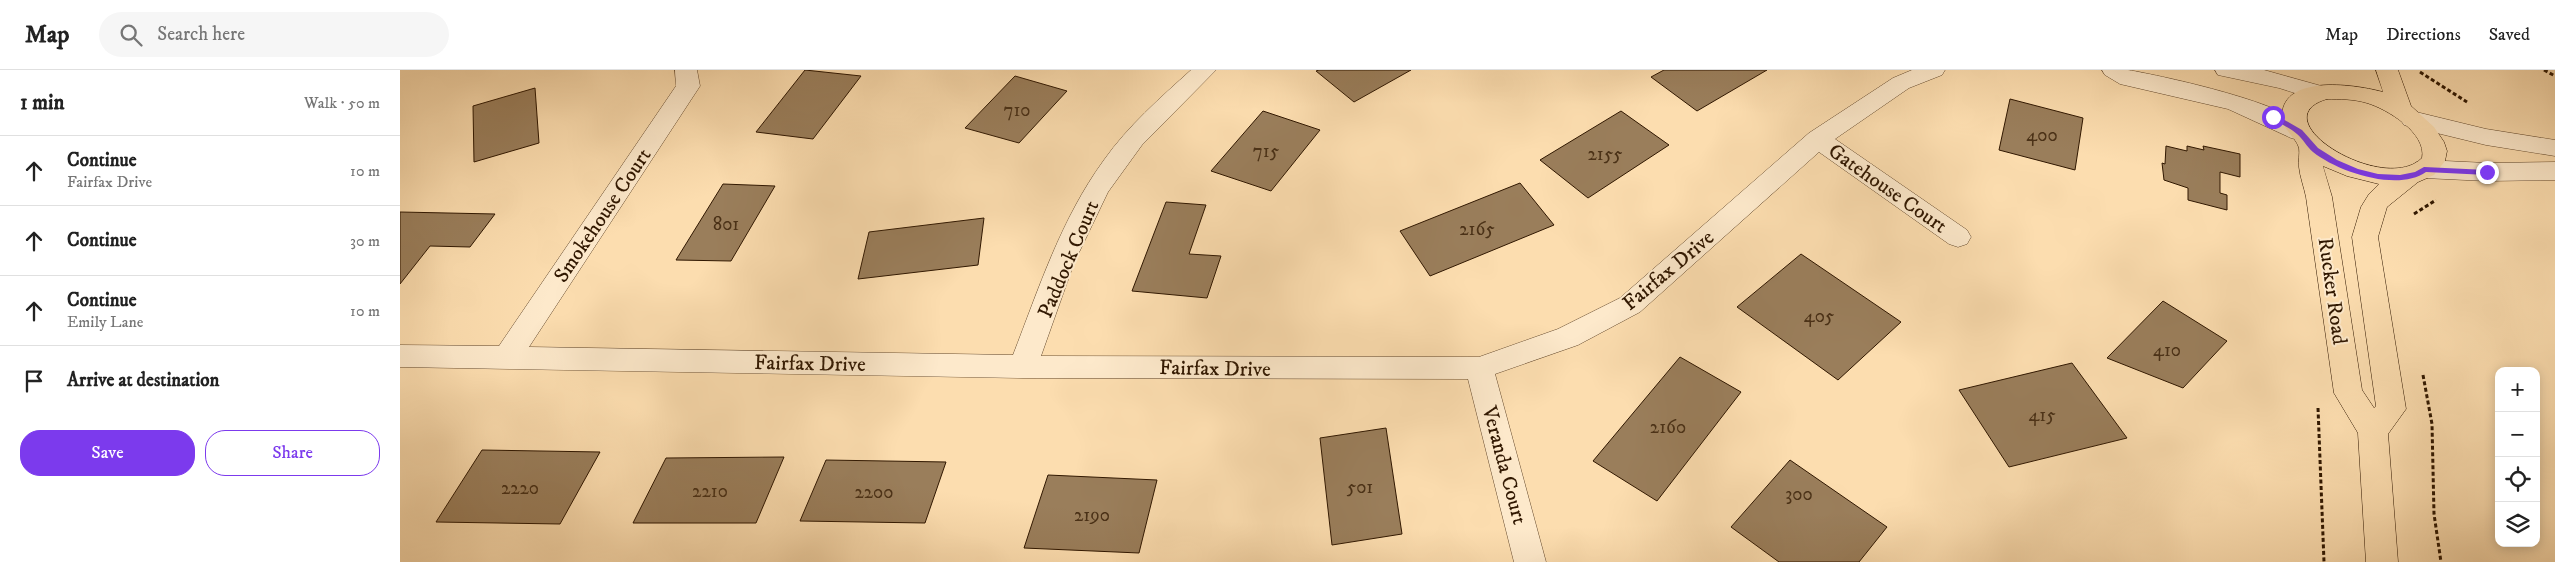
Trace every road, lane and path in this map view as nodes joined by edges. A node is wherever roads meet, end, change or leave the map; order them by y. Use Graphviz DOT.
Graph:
graph roads {
  1 [pos="686,70"];
  2 [pos="1205,70"];
  3 [pos="1934,70"];
  4 [pos="2113,70"];
  5 [pos="2226,70"];
  6 [pos="2387,70"];
  7 [pos="2418,70"];
  8 [pos="2544,70"];
  9 [pos="2555,76"];
  10 [pos="2327,84"];
  11 [pos="2406,114"];
  12 [pos="2486,138"];
  13 [pos="1818,139"];
  14 [pos="2305,139"];
  15 [pos="2555,148"];
  16 [pos="2555,171"];
  17 [pos="2417,172"];
  18 [pos="2445,199"];
  19 [pos="2407,218"];
  20 [pos="1958,237"];
  21 [pos="400,356"];
  22 [pos="507,358"];
  23 [pos="1024,367"];
  24 [pos="1479,368"];
  25 [pos="2422,370"];
  26 [pos="2373,431"];
  27 [pos="1530,562"];
  28 [pos="2382,562"];
  29 [pos="2441,562"];
  1 -- 22 [label="street, Smokehouse Court"];
  2 -- 23 [label="street, Paddock Court"];
  3 -- 13 [label="street, Fairfax Drive"];
  4 -- 14 [label="street"];
  5 -- 10 [label="street"];
  6 -- 11 [label="main road"];
  7 -- 12 [label="path"];
  8 -- 9 [label="path"];
  10 -- 11 [label="main road"];
  10 -- 14 [label="main road, Rucker Road"];
  11 -- 12 [label="street"];
  11 -- 17 [label="main road"];
  12 -- 15 [label="street"];
  13 -- 20 [label="street, Gatehouse Court"];
  13 -- 24 [label="street, Fairfax Drive"];
  14 -- 17 [label="main road"];
  14 -- 26 [label="main road, Rucker Road"];
  16 -- 17 [label="street"];
  17 -- 26 [label="main road, Rucker Road"];
  18 -- 19 [label="path"];
  21 -- 22 [label="street, Fairfax Drive"];
  22 -- 23 [label="street, Fairfax Drive"];
  23 -- 24 [label="street, Fairfax Drive"];
  24 -- 27 [label="street, Veranda Court"];
  25 -- 29 [label="path"];
  26 -- 28 [label="main road, Rucker Road"];
}
